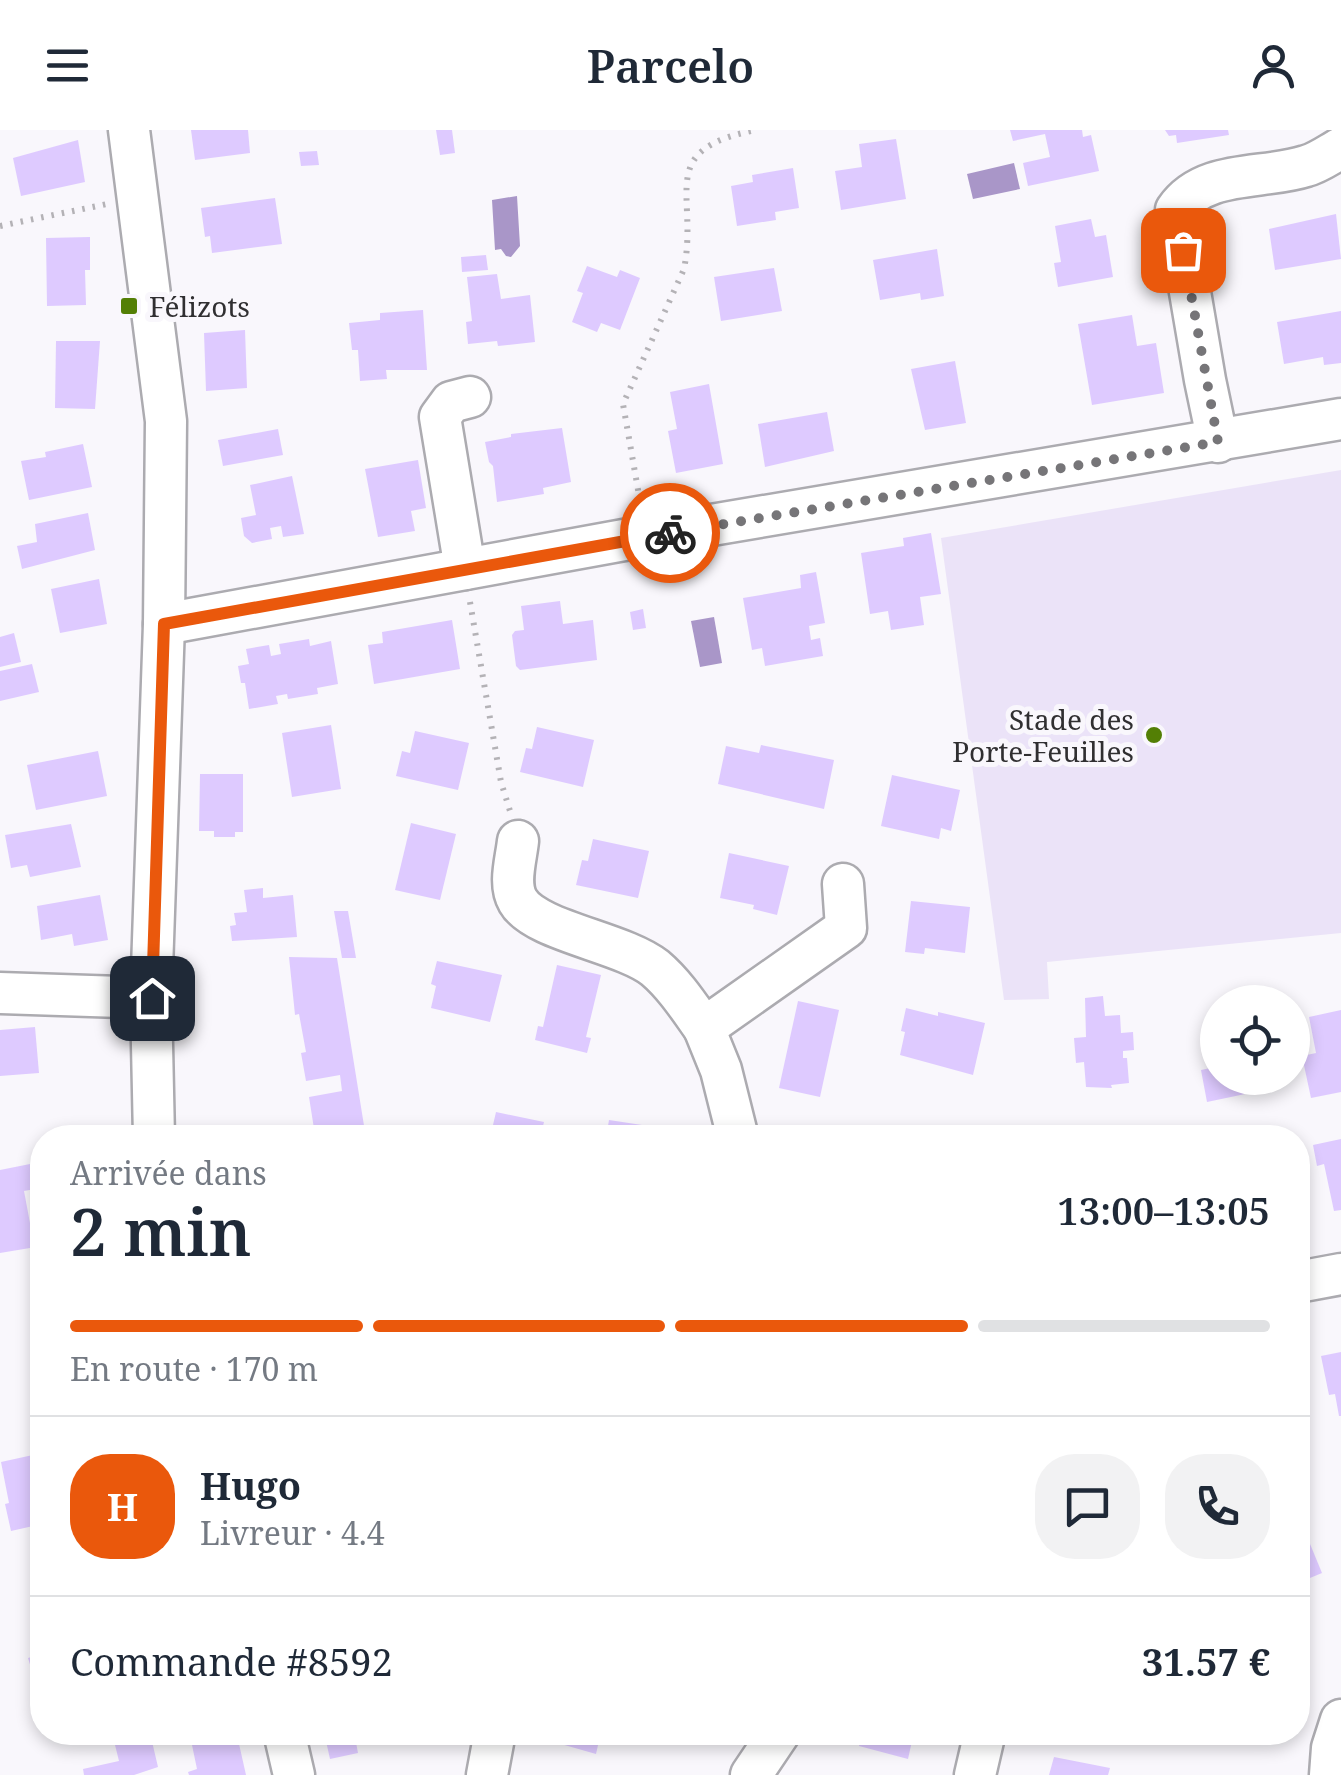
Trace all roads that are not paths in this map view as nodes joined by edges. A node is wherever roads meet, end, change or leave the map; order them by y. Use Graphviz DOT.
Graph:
graph roads {
  1 [pos="129,130"];
  2 [pos="1341,148"];
  3 [pos="470,397"];
  4 [pos="1341,419"];
  5 [pos="1218,442"];
  6 [pos="465,569"];
  7 [pos="164,624"];
  8 [pos="518,841"];
  9 [pos="843,884"];
  10 [pos="0,993"];
  11 [pos="152,998"];
  12 [pos="704,1028"];
  13 [pos="154,1125"];
  14 [pos="735,1125"];
  15 [pos="1341,1274"];
  16 [pos="1310,1280"];
  17 [pos="1341,1720"];
  18 [pos="287,1745"];
  19 [pos="493,1745"];
  20 [pos="771,1745"];
  21 [pos="982,1745"];
  22 [pos="294,1775"];
  23 [pos="487,1775"];
  24 [pos="751,1775"];
  25 [pos="975,1775"];
  26 [pos="1330,1775"];
  1 -- 7 [label="street"];
  2 -- 5 [label="street"];
  3 -- 6 [label="street"];
  4 -- 5 [label="street"];
  5 -- 6 [label="street"];
  6 -- 7 [label="street"];
  7 -- 11 [label="street"];
  8 -- 12 [label="street"];
  9 -- 12 [label="street"];
  10 -- 11 [label="street"];
  11 -- 13 [label="street"];
  12 -- 14 [label="street"];
  15 -- 16 [label="street"];
  17 -- 26 [label="street"];
  18 -- 22 [label="street"];
  19 -- 23 [label="street"];
  20 -- 24 [label="street"];
  21 -- 25 [label="street"];
}
